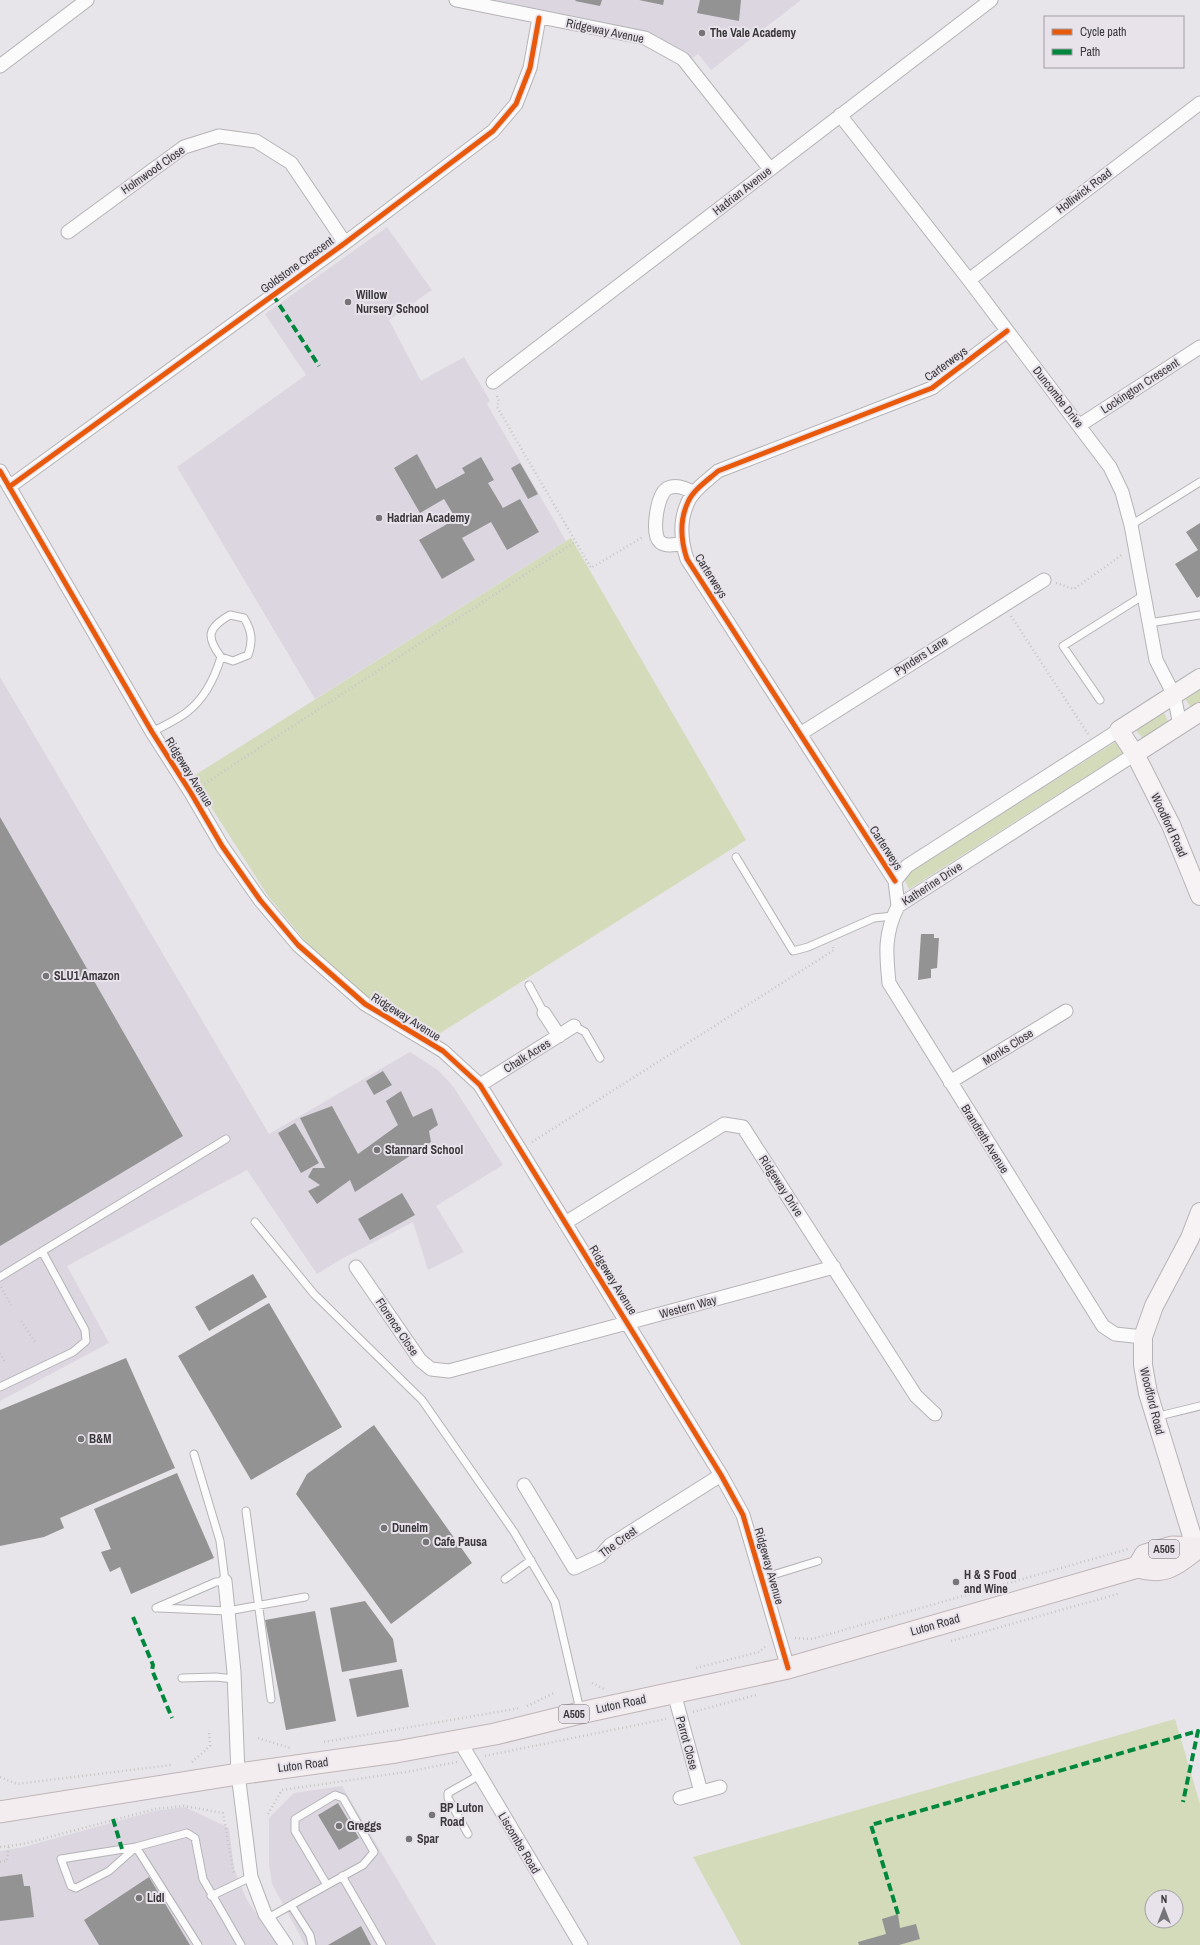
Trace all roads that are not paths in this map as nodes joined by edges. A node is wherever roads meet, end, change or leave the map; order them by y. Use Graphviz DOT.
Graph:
graph roads {
  1 [pos="87,0"];
  2 [pos="456,0"];
  3 [pos="992,0"];
  4 [pos="486,3"];
  5 [pos="539,18"];
  6 [pos="0,66"];
  7 [pos="1200,103"];
  8 [pos="840,116"];
  9 [pos="770,169"];
  10 [pos="68,232"];
  11 [pos="344,243"];
  12 [pos="969,280"];
  13 [pos="1007,331"];
  14 [pos="1200,347"];
  15 [pos="493,382"];
  16 [pos="1080,425"];
  17 [pos="0,471"];
  18 [pos="1200,482"];
  19 [pos="9,487"];
  20 [pos="694,493"];
  21 [pos="1131,525"];
  22 [pos="682,543"];
  23 [pos="1044,580"];
  24 [pos="1144,595"];
  25 [pos="1200,615"];
  26 [pos="1149,623"];
  27 [pos="221,657"];
  28 [pos="1200,678"];
  29 [pos="1174,695"];
  30 [pos="1100,700"];
  31 [pos="1200,712"];
  32 [pos="1180,725"];
  33 [pos="1119,730"];
  34 [pos="152,732"];
  35 [pos="800,734"];
  36 [pos="1134,754"];
  37 [pos="736,857"];
  38 [pos="895,881"];
  39 [pos="1200,896"];
  40 [pos="896,911"];
  41 [pos="529,985"];
  42 [pos="1066,1011"];
  43 [pos="544,1013"];
  44 [pos="574,1026"];
  45 [pos="558,1036"];
  46 [pos="600,1058"];
  47 [pos="950,1082"];
  48 [pos="480,1085"];
  49 [pos="226,1139"];
  50 [pos="1200,1212"];
  51 [pos="256,1222"];
  52 [pos="565,1223"];
  53 [pos="1195,1240"];
  54 [pos="43,1253"];
  55 [pos="356,1267"];
  56 [pos="834,1267"];
  57 [pos="0,1277"];
  58 [pos="628,1323"];
  59 [pos="1143,1337"];
  60 [pos="449,1371"];
  61 [pos="0,1387"];
  62 [pos="1200,1406"];
  63 [pos="935,1414"];
  64 [pos="1155,1418"];
  65 [pos="194,1454"];
  66 [pos="721,1475"];
  67 [pos="524,1485"];
  68 [pos="246,1511"];
  69 [pos="1198,1549"];
  70 [pos="531,1560"];
  71 [pos="818,1561"];
  72 [pos="763,1578"];
  73 [pos="505,1579"];
  74 [pos="225,1581"];
  75 [pos="304,1597"];
  76 [pos="258,1606"];
  77 [pos="228,1611"];
  78 [pos="788,1668"];
  79 [pos="182,1678"];
  80 [pos="234,1679"];
  81 [pos="674,1693"];
  82 [pos="271,1699"];
  83 [pos="580,1713"];
  84 [pos="459,1740"];
  85 [pos="238,1774"];
  86 [pos="478,1776"];
  87 [pos="720,1787"];
  88 [pos="701,1792"];
  89 [pos="680,1798"];
  90 [pos="0,1812"];
  91 [pos="468,1834"];
  92 [pos="136,1847"];
  93 [pos="342,1876"];
  94 [pos="251,1877"];
  95 [pos="327,1885"];
  96 [pos="211,1896"];
  97 [pos="291,1905"];
  98 [pos="268,1918"];
  99 [pos="198,1945"];
  100 [pos="241,1945"];
  101 [pos="286,1945"];
  102 [pos="312,1945"];
  103 [pos="382,1945"];
  104 [pos="581,1945"];
  1 -- 6 [label="street"];
  2 -- 4 [label="street, Ridgeway Avenue"];
  3 -- 8 [label="street, Hadrian Avenue"];
  4 -- 5 [label="street, Ridgeway Avenue"];
  5 -- 9 [label="street, Ridgeway Avenue"];
  5 -- 11 [label="street, Goldstone Crescent"];
  7 -- 12 [label="street, Holliwick Road"];
  8 -- 9 [label="street, Hadrian Avenue"];
  8 -- 12 [label="street, Duncombe Drive"];
  9 -- 15 [label="street, Hadrian Avenue"];
  10 -- 11 [label="street, Holmwood Close"];
  11 -- 19 [label="street, Goldstone Crescent"];
  12 -- 13 [label="street, Duncombe Drive"];
  13 -- 16 [label="street, Duncombe Drive"];
  13 -- 20 [label="street, Carterweys"];
  14 -- 16 [label="street, Lockington Crescent"];
  16 -- 21 [label="street, Duncombe Drive"];
  17 -- 19 [label="street, Ridgeway Avenue"];
  18 -- 21 [label="lane"];
  19 -- 34 [label="street, Ridgeway Avenue"];
  20 -- 22 [label="street, Carterweys"];
  20 -- 22 [label="street"];
  21 -- 24 [label="street, Duncombe Drive"];
  22 -- 35 [label="street, Carterweys"];
  23 -- 35 [label="street, Pynders Lane"];
  24 -- 26 [label="street, Duncombe Drive"];
  24 -- 30 [label="lane"];
  25 -- 26 [label="lane"];
  26 -- 29 [label="street, Duncombe Drive"];
  27 -- 27 [label="lane"];
  27 -- 34 [label="lane"];
  28 -- 29 [label="street, Katherine Drive"];
  29 -- 32 [label="street, Duncombe Drive"];
  29 -- 33 [label="street, Katherine Drive"];
  31 -- 32 [label="street, Katherine Drive"];
  32 -- 36 [label="street, Katherine Drive"];
  33 -- 36 [label="street"];
  33 -- 38 [label="street, Katherine Drive"];
  34 -- 48 [label="street, Ridgeway Avenue"];
  35 -- 38 [label="street, Carterweys"];
  36 -- 39 [label="street, Woodford Road"];
  36 -- 40 [label="street, Katherine Drive"];
  37 -- 40 [label="lane"];
  38 -- 40 [label="street, Katherine Drive"];
  40 -- 47 [label="street, Brandreth Avenue"];
  41 -- 43 [label="lane"];
  42 -- 47 [label="street, Monks Close"];
  43 -- 45 [label="street"];
  44 -- 45 [label="street, Chalk Acres"];
  44 -- 46 [label="lane"];
  45 -- 48 [label="street, Chalk Acres"];
  47 -- 59 [label="street, Brandreth Avenue"];
  48 -- 52 [label="street, Ridgeway Avenue"];
  49 -- 54 [label="lane"];
  50 -- 53 [label="street, Woodford Road"];
  51 -- 70 [label="lane"];
  52 -- 56 [label="street, Ridgeway Drive"];
  52 -- 58 [label="street, Ridgeway Avenue"];
  53 -- 59 [label="street, Woodford Road"];
  54 -- 57 [label="lane"];
  54 -- 61 [label="lane"];
  55 -- 60 [label="street, Florence Close"];
  56 -- 58 [label="street, Western Way"];
  56 -- 63 [label="street, Ridgeway Drive"];
  58 -- 60 [label="street, Western Way"];
  58 -- 66 [label="street, Ridgeway Avenue"];
  59 -- 64 [label="street, Woodford Road"];
  62 -- 64 [label="lane"];
  64 -- 69 [label="street, Woodford Road"];
  65 -- 74 [label="lane"];
  66 -- 67 [label="street, The Crest"];
  66 -- 72 [label="street, Ridgeway Avenue"];
  68 -- 76 [label="lane"];
  69 -- 78 [label="main road, Luton Road / A505"];
  70 -- 73 [label="lane"];
  70 -- 83 [label="lane"];
  71 -- 72 [label="lane"];
  72 -- 78 [label="street, Ridgeway Avenue"];
  74 -- 77 [label="street"];
  74 -- 77 [label="lane"];
  75 -- 76 [label="lane"];
  76 -- 77 [label="lane"];
  76 -- 82 [label="lane"];
  77 -- 80 [label="street"];
  78 -- 81 [label="main road, Luton Road / A505"];
  79 -- 80 [label="lane"];
  80 -- 85 [label="street"];
  81 -- 83 [label="main road, Luton Road / A505"];
  81 -- 88 [label="street, Parrot Close"];
  83 -- 84 [label="main road, Luton Road / A505"];
  84 -- 85 [label="main road, Luton Road / A505"];
  84 -- 86 [label="street, Liscombe Road"];
  85 -- 90 [label="main road, Luton Road / A505"];
  85 -- 94 [label="street"];
  86 -- 91 [label="lane"];
  86 -- 104 [label="street, Liscombe Road"];
  87 -- 88 [label="street"];
  88 -- 89 [label="street"];
  92 -- 92 [label="lane"];
  92 -- 96 [label="lane"];
  92 -- 99 [label="lane"];
  93 -- 95 [label="lane"];
  93 -- 95 [label="lane"];
  93 -- 103 [label="lane"];
  94 -- 96 [label="lane"];
  94 -- 98 [label="street"];
  95 -- 97 [label="lane"];
  96 -- 100 [label="lane"];
  97 -- 98 [label="lane"];
  97 -- 102 [label="lane"];
  98 -- 101 [label="street"];
}
